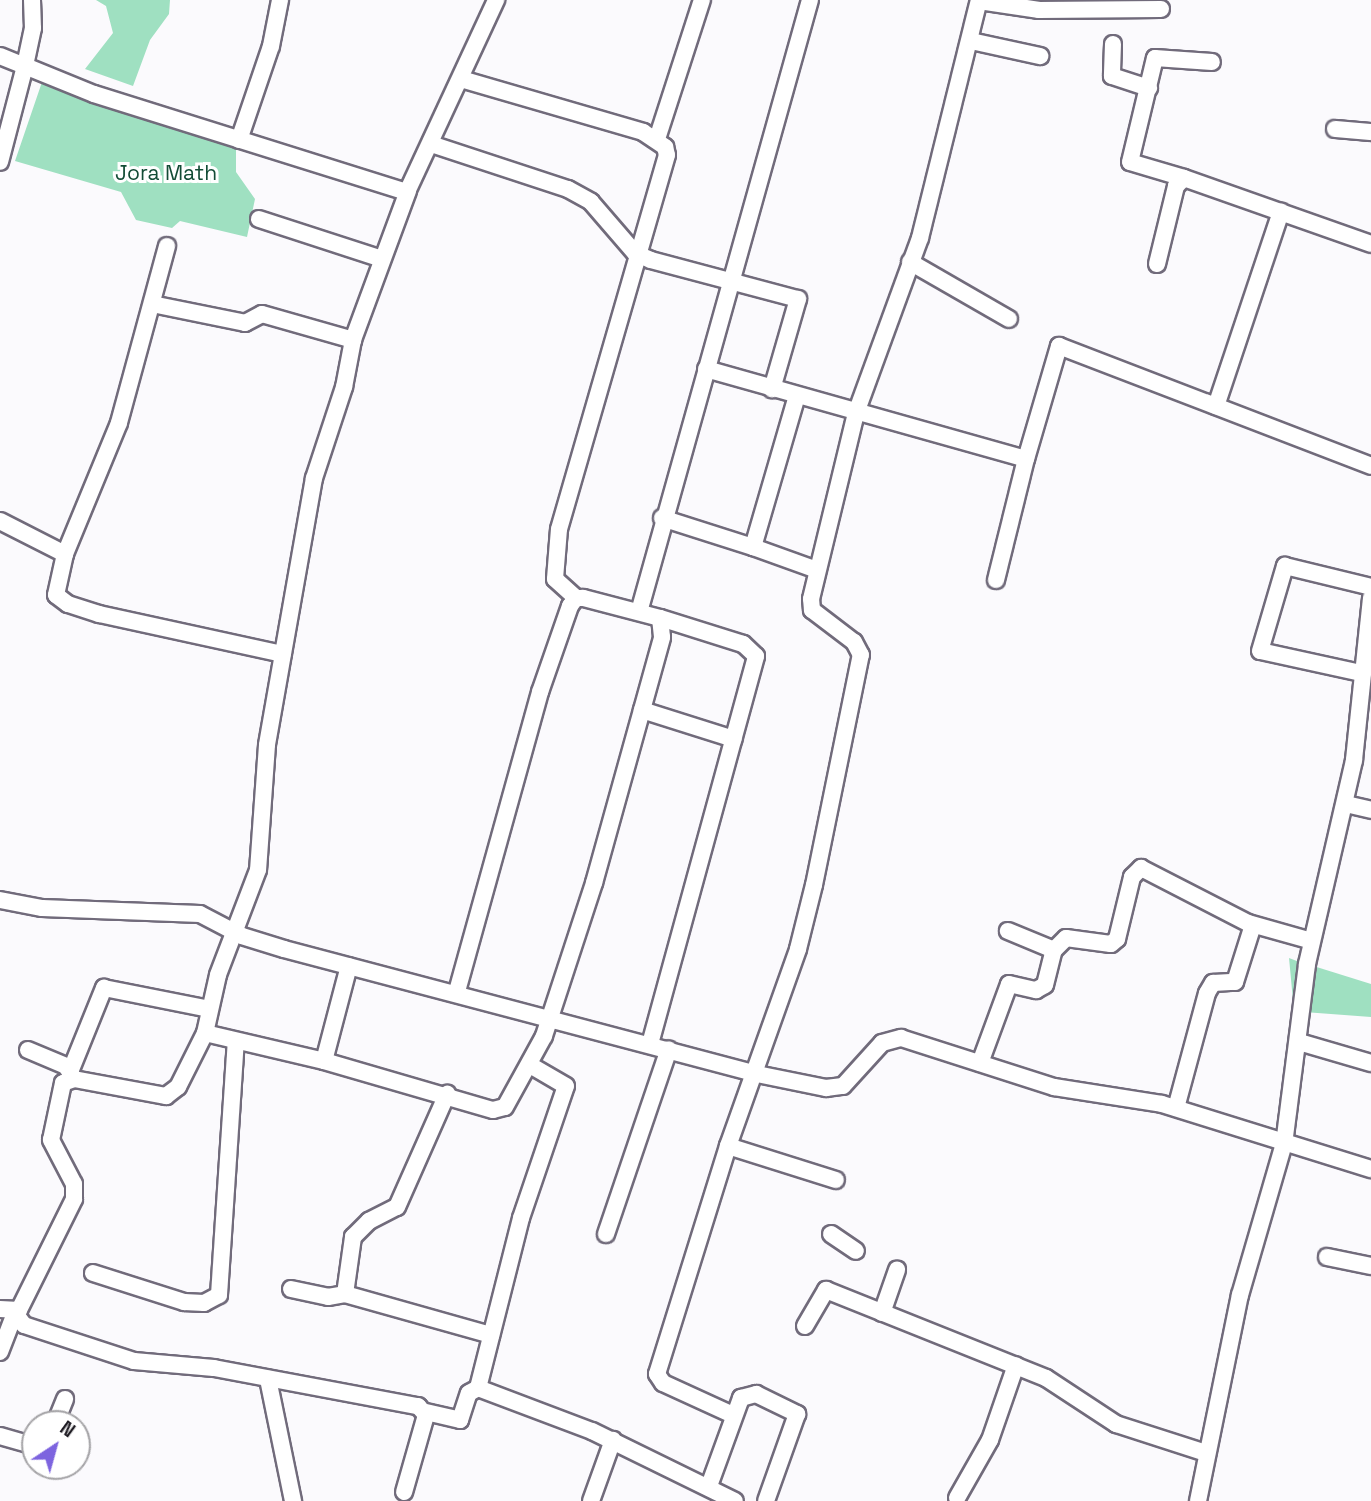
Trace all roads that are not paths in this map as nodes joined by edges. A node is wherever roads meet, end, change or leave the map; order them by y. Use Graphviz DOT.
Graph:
graph roads {
  1 [pos="32,0"];
  2 [pos="279,0"];
  3 [pos="496,0"];
  4 [pos="702,0"];
  5 [pos="810,0"];
  6 [pos="979,1"];
  7 [pos="1161,9"];
  8 [pos="971,41"];
  9 [pos="1114,44"];
  10 [pos="1040,56"];
  11 [pos="0,57"];
  12 [pos="1212,62"];
  13 [pos="25,66"];
  14 [pos="461,79"];
  15 [pos="1149,88"];
  16 [pos="1335,129"];
  17 [pos="1371,132"];
  18 [pos="657,139"];
  19 [pos="239,140"];
  20 [pos="431,144"];
  21 [pos="0,162"];
  22 [pos="1184,178"];
  23 [pos="408,191"];
  24 [pos="1281,212"];
  25 [pos="259,219"];
  26 [pos="1371,244"];
  27 [pos="167,246"];
  28 [pos="635,253"];
  29 [pos="382,259"];
  30 [pos="910,262"];
  31 [pos="1157,264"];
  32 [pos="732,282"];
  33 [pos="152,304"];
  34 [pos="1009,319"];
  35 [pos="353,340"];
  36 [pos="706,369"];
  37 [pos="772,389"];
  38 [pos="797,396"];
  39 [pos="1216,406"];
  40 [pos="856,413"];
  41 [pos="1026,459"];
  42 [pos="1371,466"];
  43 [pos="662,518"];
  44 [pos="0,521"];
  45 [pos="753,547"];
  46 [pos="65,554"];
  47 [pos="817,570"];
  48 [pos="996,580"];
  49 [pos="1371,587"];
  50 [pos="576,598"];
  51 [pos="1371,598"];
  52 [pos="639,612"];
  53 [pos="660,618"];
  54 [pos="283,654"];
  55 [pos="1360,673"];
  56 [pos="642,710"];
  57 [pos="734,739"];
  58 [pos="1346,804"];
  59 [pos="1371,810"];
  60 [pos="0,900"];
  61 [pos="1252,925"];
  62 [pos="1008,931"];
  63 [pos="234,932"];
  64 [pos="1312,941"];
  65 [pos="1054,950"];
  66 [pos="349,966"];
  67 [pos="456,994"];
  68 [pos="209,1009"];
  69 [pos="551,1017"];
  70 [pos="205,1033"];
  71 [pos="236,1042"];
  72 [pos="1299,1042"];
  73 [pos="76,1044"];
  74 [pos="650,1044"];
  75 [pos="669,1049"];
  76 [pos="28,1050"];
  77 [pos="324,1061"];
  78 [pos="981,1063"];
  79 [pos="1371,1063"];
  80 [pos="530,1065"];
  81 [pos="70,1073"];
  82 [pos="752,1073"];
  83 [pos="447,1094"];
  84 [pos="1176,1108"];
  85 [pos="1284,1144"];
  86 [pos="728,1146"];
  87 [pos="1371,1169"];
  88 [pos="836,1180"];
  89 [pos="606,1234"];
  90 [pos="831,1234"];
  91 [pos="856,1251"];
  92 [pos="1327,1256"];
  93 [pos="1371,1266"];
  94 [pos="897,1270"];
  95 [pos="93,1273"];
  96 [pos="290,1289"];
  97 [pos="345,1294"];
  98 [pos="7,1311"];
  99 [pos="882,1313"];
  100 [pos="805,1326"];
  101 [pos="491,1335"];
  102 [pos="0,1352"];
  103 [pos="1016,1365"];
  104 [pos="268,1379"];
  105 [pos="478,1388"];
  106 [pos="65,1399"];
  107 [pos="61,1410"];
  108 [pos="426,1412"];
  109 [pos="733,1415"];
  110 [pos="0,1436"];
  111 [pos="613,1440"];
  112 [pos="21,1442"];
  113 [pos="1206,1453"];
  114 [pos="709,1486"];
  115 [pos="404,1492"];
  116 [pos="957,1498"];
  117 [pos="293,1501"];
  118 [pos="591,1501"];
  119 [pos="735,1501"];
  120 [pos="766,1501"];
  121 [pos="1198,1501"];
  1 -- 13 [label="street"];
  2 -- 19 [label="street"];
  3 -- 14 [label="street"];
  4 -- 18 [label="street"];
  5 -- 32 [label="street"];
  6 -- 7 [label="street"];
  6 -- 8 [label="street"];
  8 -- 10 [label="street"];
  8 -- 30 [label="street"];
  9 -- 15 [label="street"];
  11 -- 13 [label="street"];
  12 -- 15 [label="street"];
  13 -- 19 [label="street"];
  13 -- 21 [label="street"];
  14 -- 18 [label="street"];
  14 -- 20 [label="street"];
  15 -- 22 [label="street"];
  16 -- 17 [label="street"];
  18 -- 28 [label="street"];
  19 -- 23 [label="street"];
  20 -- 23 [label="street"];
  20 -- 28 [label="street"];
  22 -- 24 [label="street"];
  22 -- 31 [label="street"];
  23 -- 29 [label="street"];
  24 -- 26 [label="street"];
  24 -- 39 [label="street"];
  25 -- 29 [label="street"];
  27 -- 33 [label="street"];
  28 -- 32 [label="street"];
  28 -- 50 [label="street"];
  29 -- 35 [label="street"];
  30 -- 34 [label="street"];
  30 -- 40 [label="street"];
  32 -- 36 [label="street"];
  32 -- 37 [label="street"];
  33 -- 35 [label="street"];
  33 -- 46 [label="street"];
  35 -- 54 [label="street"];
  36 -- 37 [label="street"];
  36 -- 43 [label="street"];
  37 -- 38 [label="street"];
  38 -- 40 [label="street"];
  38 -- 45 [label="street"];
  39 -- 41 [label="street"];
  39 -- 42 [label="street"];
  40 -- 41 [label="street"];
  40 -- 47 [label="street"];
  41 -- 48 [label="street"];
  43 -- 45 [label="street"];
  43 -- 52 [label="street"];
  44 -- 46 [label="street"];
  45 -- 47 [label="street"];
  46 -- 54 [label="street"];
  47 -- 82 [label="street"];
  49 -- 55 [label="street"];
  50 -- 52 [label="street"];
  50 -- 67 [label="street"];
  51 -- 55 [label="street"];
  52 -- 53 [label="street"];
  53 -- 56 [label="street"];
  53 -- 57 [label="street"];
  54 -- 63 [label="street"];
  55 -- 58 [label="street"];
  56 -- 57 [label="street"];
  56 -- 69 [label="street"];
  57 -- 74 [label="street"];
  58 -- 59 [label="street"];
  58 -- 64 [label="street"];
  60 -- 63 [label="street"];
  61 -- 64 [label="street"];
  61 -- 65 [label="street"];
  61 -- 84 [label="street"];
  62 -- 65 [label="street"];
  63 -- 66 [label="street"];
  63 -- 68 [label="street"];
  64 -- 72 [label="street"];
  65 -- 78 [label="street"];
  66 -- 67 [label="street"];
  66 -- 77 [label="street"];
  67 -- 69 [label="street"];
  68 -- 70 [label="street"];
  68 -- 81 [label="street"];
  69 -- 74 [label="street"];
  69 -- 80 [label="street"];
  70 -- 71 [label="street"];
  70 -- 81 [label="street"];
  71 -- 77 [label="street"];
  71 -- 95 [label="street"];
  72 -- 79 [label="street"];
  72 -- 85 [label="street"];
  73 -- 81 [label="street"];
  74 -- 75 [label="street"];
  75 -- 82 [label="street"];
  75 -- 89 [label="street"];
  76 -- 81 [label="street"];
  77 -- 83 [label="street"];
  78 -- 82 [label="street"];
  78 -- 84 [label="street"];
  80 -- 83 [label="street"];
  80 -- 101 [label="street"];
  81 -- 98 [label="street"];
  82 -- 86 [label="street"];
  83 -- 97 [label="street"];
  84 -- 85 [label="street"];
  85 -- 87 [label="street"];
  85 -- 113 [label="street"];
  86 -- 88 [label="street"];
  86 -- 109 [label="street"];
  90 -- 91 [label="street"];
  92 -- 93 [label="street"];
  94 -- 99 [label="street"];
  96 -- 97 [label="street"];
  97 -- 101 [label="street"];
  98 -- 102 [label="street"];
  98 -- 104 [label="street"];
  99 -- 100 [label="street"];
  99 -- 103 [label="street"];
  101 -- 105 [label="street"];
  103 -- 113 [label="street"];
  103 -- 116 [label="street"];
  104 -- 108 [label="street"];
  104 -- 117 [label="street"];
  105 -- 108 [label="street"];
  105 -- 111 [label="street"];
  106 -- 107 [label="street"];
  108 -- 115 [label="street"];
  109 -- 114 [label="street"];
  109 -- 120 [label="street"];
  110 -- 112 [label="street"];
  111 -- 114 [label="street"];
  111 -- 118 [label="street"];
  113 -- 121 [label="street"];
  114 -- 119 [label="street"];
}
